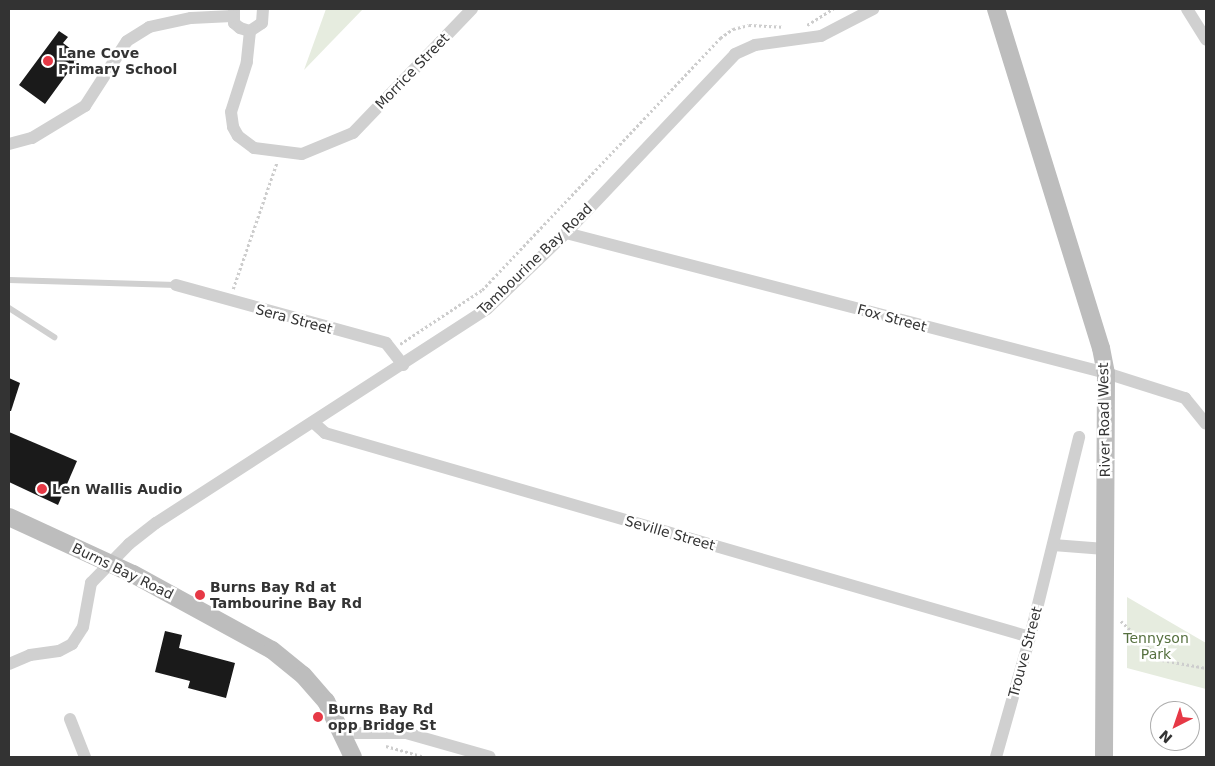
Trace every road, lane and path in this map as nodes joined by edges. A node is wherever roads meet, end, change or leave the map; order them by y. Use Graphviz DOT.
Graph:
graph roads {
  1 [pos="263,9"];
  2 [pos="472,9"];
  3 [pos="833,9"];
  4 [pos="873,9"];
  5 [pos="996,9"];
  6 [pos="1187,9"];
  7 [pos="233,12"];
  8 [pos="804,26"];
  9 [pos="789,28"];
  10 [pos="250,31"];
  11 [pos="1206,40"];
  12 [pos="9,144"];
  13 [pos="280,154"];
  14 [pos="566,233"];
  15 [pos="9,280"];
  16 [pos="176,285"];
  17 [pos="229,301"];
  18 [pos="9,308"];
  19 [pos="54,337"];
  20 [pos="404,341"];
  21 [pos="403,365"];
  22 [pos="1106,374"];
  23 [pos="314,423"];
  24 [pos="1206,424"];
  25 [pos="1079,437"];
  26 [pos="9,517"];
  27 [pos="1053,545"];
  28 [pos="1105,549"];
  29 [pos="109,563"];
  30 [pos="1121,621"];
  31 [pos="1030,637"];
  32 [pos="9,664"];
  33 [pos="1206,668"];
  34 [pos="70,720"];
  35 [pos="343,733"];
  36 [pos="377,744"];
  37 [pos="85,757"];
  38 [pos="353,757"];
  39 [pos="425,757"];
  40 [pos="490,757"];
  41 [pos="996,757"];
  42 [pos="1104,757"];
  1 -- 10 [label="street"];
  2 -- 13 [label="street, Morrice Street"];
  3 -- 8 [label="path"];
  4 -- 14 [label="street, Tambourine Bay Road"];
  5 -- 22 [label="main road, River Road West"];
  6 -- 11 [label="street"];
  7 -- 10 [label="street"];
  7 -- 12 [label="street"];
  9 -- 20 [label="path"];
  10 -- 13 [label="street"];
  13 -- 17 [label="path"];
  14 -- 21 [label="street, Tambourine Bay Road"];
  14 -- 22 [label="street, Fox Street"];
  15 -- 16 [label="lane"];
  16 -- 17 [label="street, Sera Street"];
  17 -- 21 [label="street, Sera Street"];
  18 -- 19 [label="lane"];
  21 -- 23 [label="street, Tambourine Bay Road"];
  22 -- 24 [label="street, Fox Street"];
  22 -- 28 [label="main road, River Road West"];
  23 -- 29 [label="street, Tambourine Bay Road"];
  23 -- 31 [label="street, Seville Street"];
  25 -- 27 [label="street, Trouve Street"];
  26 -- 29 [label="main road, Burns Bay Road"];
  27 -- 28 [label="street"];
  27 -- 31 [label="street, Trouve Street"];
  28 -- 42 [label="main road, River Road West"];
  29 -- 32 [label="street, Tambourine Bay Road"];
  29 -- 35 [label="main road, Burns Bay Road"];
  30 -- 33 [label="path"];
  31 -- 41 [label="street, Trouve Street"];
  34 -- 37 [label="street"];
  35 -- 38 [label="main road, Burns Bay Road"];
  35 -- 40 [label="street"];
  36 -- 39 [label="path"];
}
